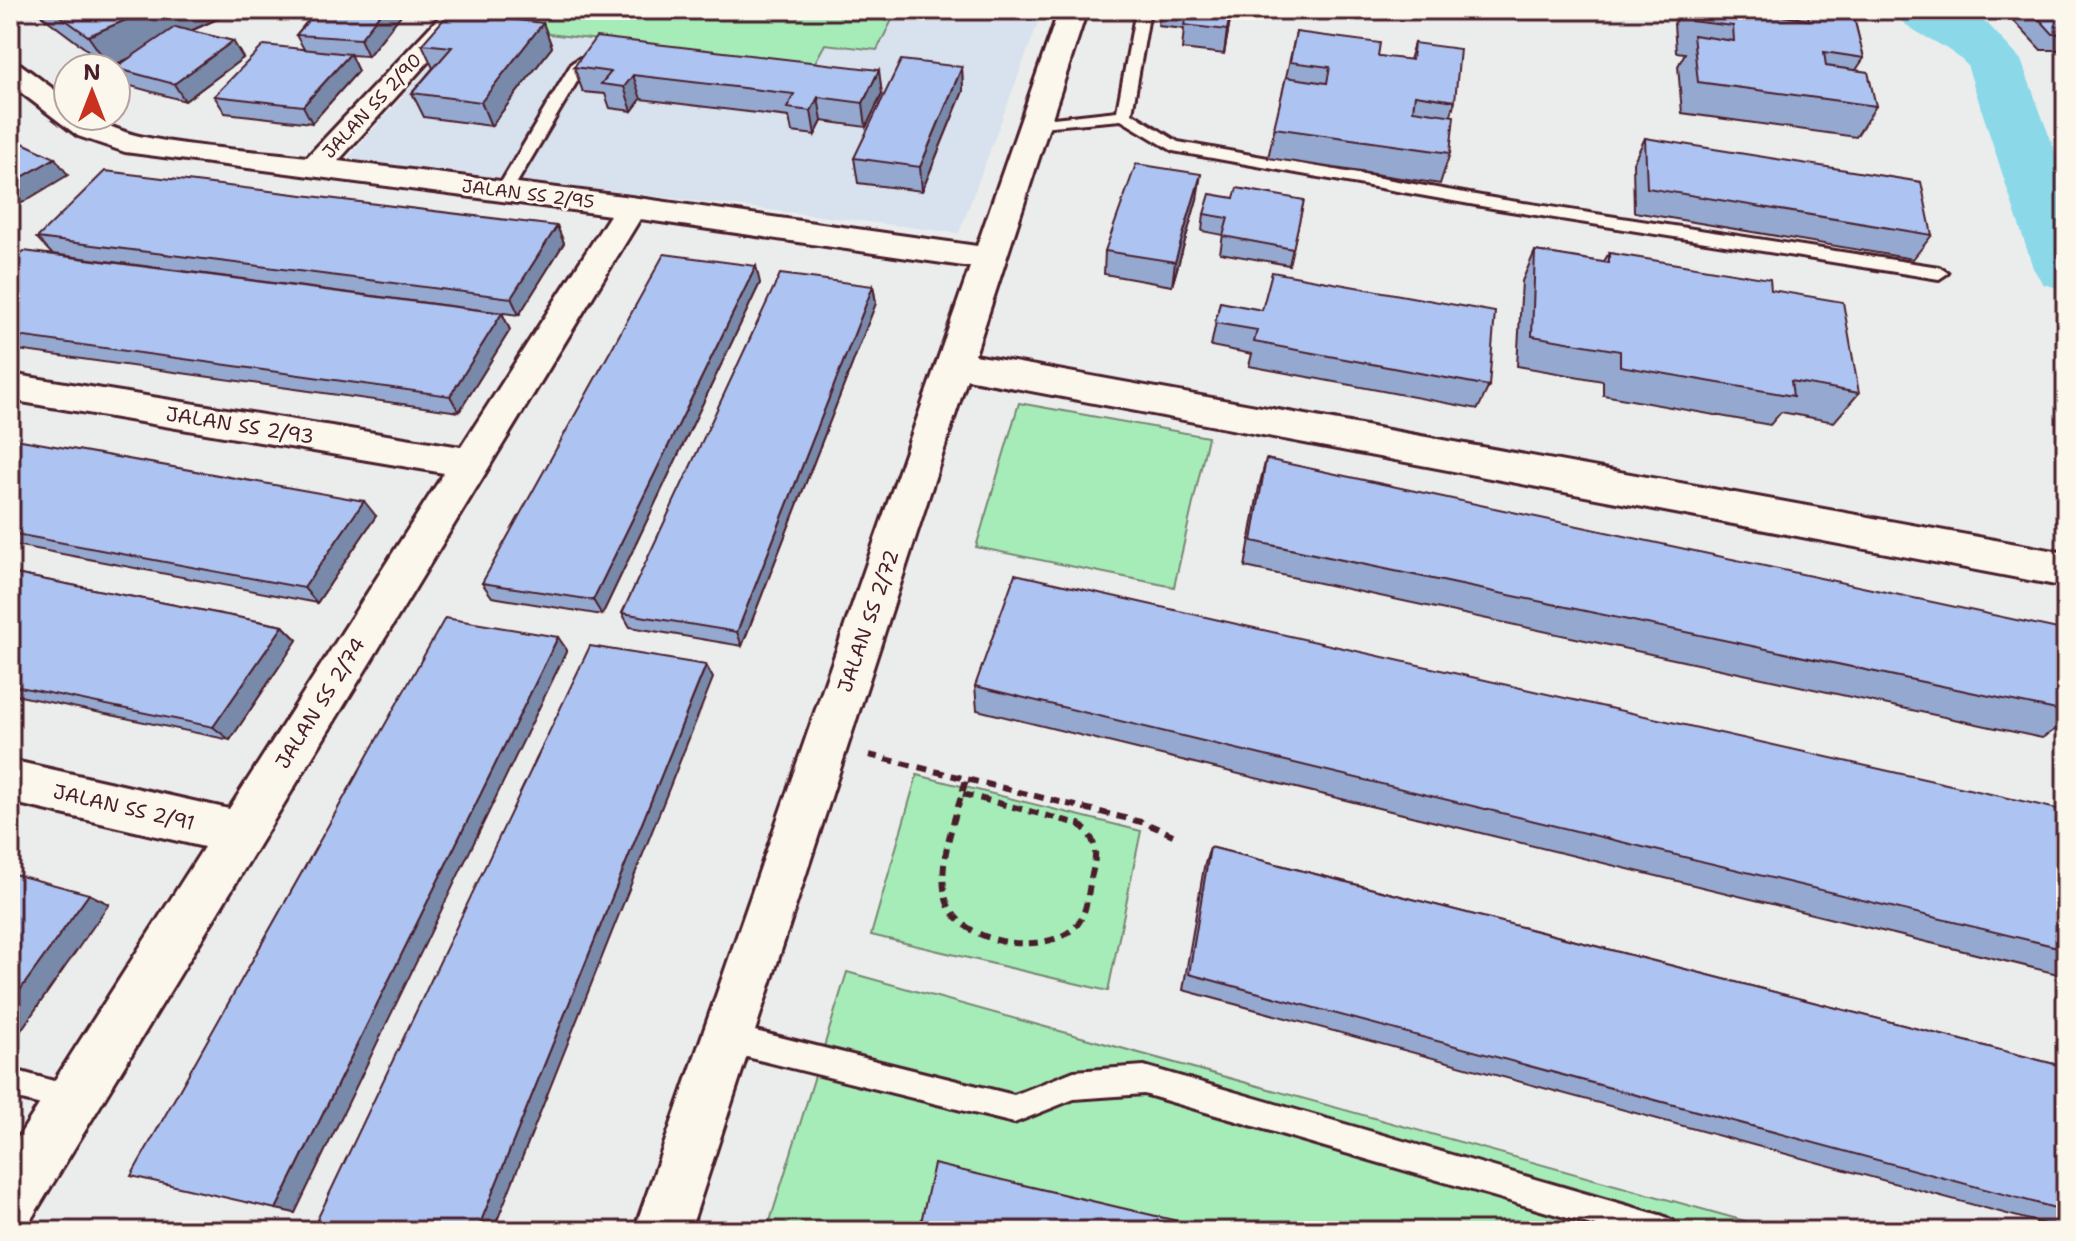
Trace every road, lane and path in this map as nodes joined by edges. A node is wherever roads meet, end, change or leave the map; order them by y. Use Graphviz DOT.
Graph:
graph roads {
  1 [pos="461,10"];
  2 [pos="1073,10"];
  3 [pos="1143,10"];
  4 [pos="580,63"];
  5 [pos="10,70"];
  6 [pos="52,102"];
  7 [pos="1124,115"];
  8 [pos="1035,125"];
  9 [pos="95,132"];
  10 [pos="316,166"];
  11 [pos="504,191"];
  12 [pos="631,207"];
  13 [pos="990,259"];
  14 [pos="1939,273"];
  15 [pos="955,364"];
  16 [pos="10,387"];
  17 [pos="471,463"];
  18 [pos="2066,570"];
  19 [pos="913,766"];
  20 [pos="966,779"];
  21 [pos="10,781"];
  22 [pos="963,794"];
  23 [pos="239,833"];
  24 [pos="1173,835"];
  25 [pos="727,1038"];
  26 [pos="10,1083"];
  27 [pos="73,1099"];
  28 [pos="10,1201"];
  29 [pos="662,1231"];
  30 [pos="1663,1231"];
  1 -- 10 [label="street, JALAN SS 2/90"];
  2 -- 8 [label="street, JALAN SS 2/72"];
  3 -- 7 [label="lane"];
  4 -- 11 [label="lane"];
  5 -- 6 [label="street, JALAN SS 2/95"];
  7 -- 8 [label="lane"];
  7 -- 14 [label="lane"];
  8 -- 13 [label="street, JALAN SS 2/72"];
  9 -- 10 [label="street, JALAN SS 2/95"];
  10 -- 11 [label="street, JALAN SS 2/95"];
  11 -- 12 [label="street, JALAN SS 2/95"];
  12 -- 13 [label="street, JALAN SS 2/95"];
  12 -- 17 [label="street, JALAN SS 2/74"];
  13 -- 15 [label="street, JALAN SS 2/72"];
  15 -- 18 [label="street"];
  15 -- 25 [label="street, JALAN SS 2/72"];
  16 -- 17 [label="street, JALAN SS 2/93"];
  17 -- 23 [label="street, JALAN SS 2/74"];
  19 -- 20 [label="path"];
  20 -- 22 [label="path"];
  20 -- 24 [label="path"];
  21 -- 23 [label="street, JALAN SS 2/91"];
  22 -- 22 [label="path"];
  23 -- 27 [label="street, JALAN SS 2/74"];
  25 -- 29 [label="street, JALAN SS 2/72"];
  25 -- 30 [label="lane"];
  26 -- 27 [label="lane"];
  27 -- 28 [label="street, JALAN SS 2/74"];
}
